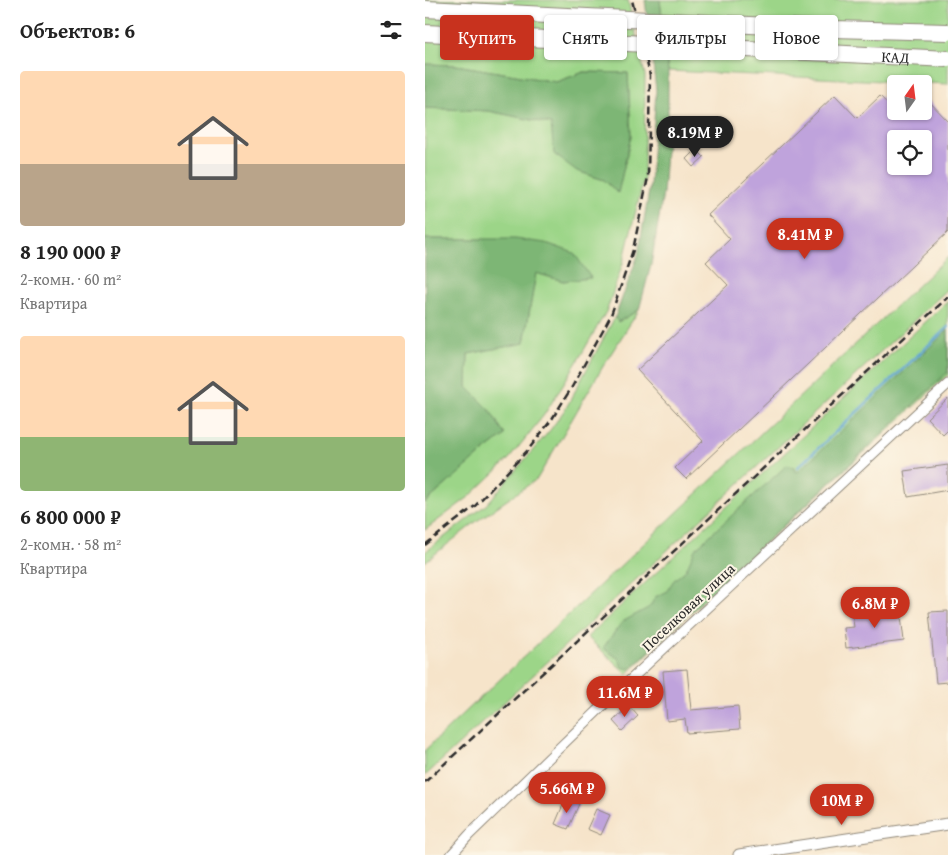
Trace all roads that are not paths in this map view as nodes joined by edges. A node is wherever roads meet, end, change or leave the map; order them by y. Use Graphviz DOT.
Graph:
graph roads {
  1 [pos="425,9"];
  2 [pos="948,32"];
  3 [pos="425,33"];
  4 [pos="948,59"];
  5 [pos="948,384"];
  6 [pos="948,824"];
  7 [pos="451,855"];
  8 [pos="739,855"];
  1 -- 2 [label="highway, КАД, bridge"];
  3 -- 4 [label="highway, КАД, bridge"];
  5 -- 7 [label="street, Поселковая улица"];
  6 -- 8 [label="street"];
}
